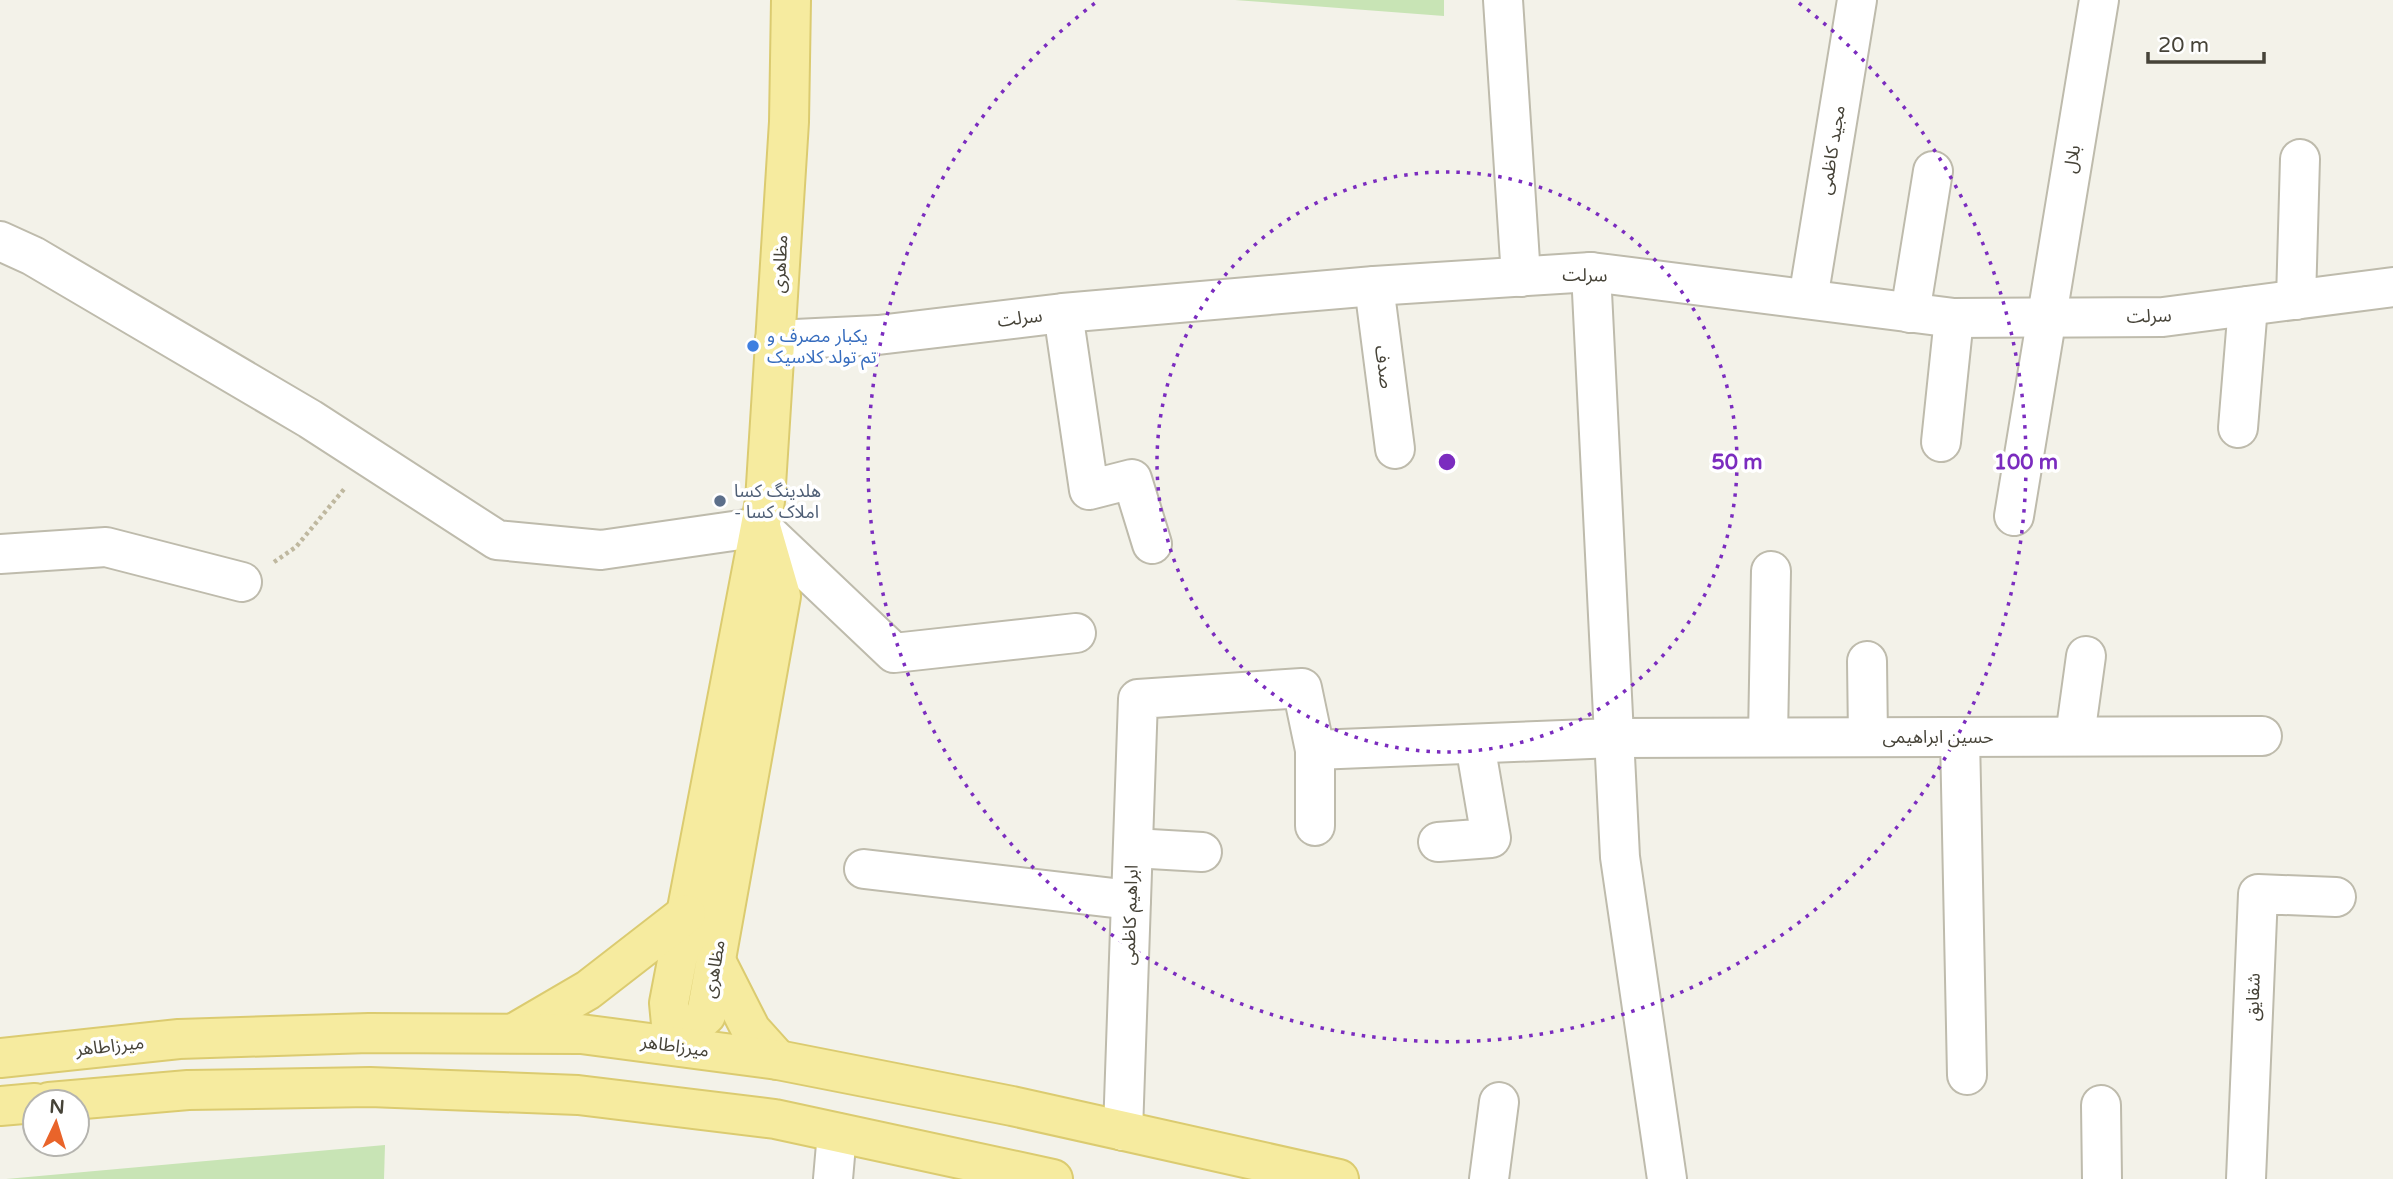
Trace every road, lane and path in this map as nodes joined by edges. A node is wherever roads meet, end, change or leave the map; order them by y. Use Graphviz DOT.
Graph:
graph roads {
  1 [pos="791,0"];
  2 [pos="1503,0"];
  3 [pos="1857,0"];
  4 [pos="2099,0"];
  5 [pos="2300,159"];
  6 [pos="1933,172"];
  7 [pos="0,241"];
  8 [pos="1591,272"];
  9 [pos="1521,276"];
  10 [pos="1374,286"];
  11 [pos="2393,287"];
  12 [pos="1808,299"];
  13 [pos="2296,300"];
  14 [pos="2249,306"];
  15 [pos="1063,313"];
  16 [pos="1910,313"];
  17 [pos="1954,318"];
  18 [pos="2045,318"];
  19 [pos="775,340"];
  20 [pos="2238,428"];
  21 [pos="1941,442"];
  22 [pos="1395,449"];
  23 [pos="371,458"];
  24 [pos="2014,516"];
  25 [pos="761,527"];
  26 [pos="1152,544"];
  27 [pos="0,554"];
  28 [pos="1771,571"];
  29 [pos="242,582"];
  30 [pos="1076,633"];
  31 [pos="2086,656"];
  32 [pos="1867,661"];
  33 [pos="2075,736"];
  34 [pos="2262,736"];
  35 [pos="1768,737"];
  36 [pos="1868,737"];
  37 [pos="1960,737"];
  38 [pos="1614,738"];
  39 [pos="1475,744"];
  40 [pos="1315,750"];
  41 [pos="1315,825"];
  42 [pos="1437,842"];
  43 [pos="1133,848"];
  44 [pos="1202,852"];
  45 [pos="864,869"];
  46 [pos="2336,897"];
  47 [pos="1131,900"];
  48 [pos="686,914"];
  49 [pos="716,961"];
  50 [pos="513,1033"];
  51 [pos="673,1045"];
  52 [pos="0,1058"];
  53 [pos="778,1060"];
  54 [pos="1967,1075"];
  55 [pos="91,1098"];
  56 [pos="1499,1102"];
  57 [pos="21,1104"];
  58 [pos="666,1105"];
  59 [pos="2101,1105"];
  60 [pos="0,1106"];
  61 [pos="1123,1131"];
  62 [pos="836,1133"];
  63 [pos="833,1179"];
  64 [pos="1053,1179"];
  65 [pos="1339,1179"];
  66 [pos="1489,1179"];
  67 [pos="1667,1179"];
  68 [pos="2102,1179"];
  69 [pos="2246,1179"];
  1 -- 19 [label="main road, مظاهری"];
  2 -- 9 [label="street"];
  3 -- 12 [label="street, مجید کاظمی"];
  4 -- 18 [label="street, بلال"];
  5 -- 13 [label="street"];
  6 -- 16 [label="street"];
  7 -- 23 [label="street"];
  8 -- 9 [label="street, سرلت"];
  8 -- 12 [label="street, سرلت"];
  8 -- 38 [label="street"];
  9 -- 10 [label="street, سرلت"];
  10 -- 15 [label="street, سرلت"];
  10 -- 22 [label="street, صدف"];
  11 -- 13 [label="street, سرلت"];
  12 -- 16 [label="street, سرلت"];
  13 -- 14 [label="street, سرلت"];
  14 -- 18 [label="street, سرلت"];
  14 -- 20 [label="street"];
  15 -- 19 [label="street, سرلت"];
  15 -- 26 [label="street"];
  16 -- 17 [label="street, سرلت"];
  17 -- 18 [label="street, سرلت"];
  17 -- 21 [label="street"];
  18 -- 24 [label="street, بلال"];
  19 -- 25 [label="main road, مظاهری"];
  23 -- 25 [label="street"];
  23 -- 29 [label="path"];
  25 -- 30 [label="street"];
  25 -- 48 [label="main road, مظاهری"];
  25 -- 49 [label="main road, مظاهری"];
  27 -- 29 [label="street"];
  28 -- 35 [label="street"];
  31 -- 33 [label="street"];
  32 -- 36 [label="street"];
  33 -- 34 [label="street, حسین ابراهیمی"];
  33 -- 37 [label="street, حسین ابراهیمی"];
  35 -- 36 [label="street, حسین ابراهیمی"];
  35 -- 38 [label="street, حسین ابراهیمی"];
  36 -- 37 [label="street, حسین ابراهیمی"];
  37 -- 54 [label="street"];
  38 -- 39 [label="street, حسین ابراهیمی"];
  38 -- 67 [label="street"];
  39 -- 40 [label="street, حسین ابراهیمی"];
  39 -- 42 [label="street"];
  40 -- 41 [label="street"];
  40 -- 43 [label="street, ابراهیم کاظمی"];
  43 -- 44 [label="street"];
  43 -- 47 [label="street, ابراهیم کاظمی"];
  45 -- 47 [label="street"];
  46 -- 69 [label="street, شقایق"];
  47 -- 61 [label="street, ابراهیم کاظمی"];
  48 -- 50 [label="main road"];
  48 -- 51 [label="main road, مظاهری"];
  49 -- 51 [label="main road, مظاهری"];
  49 -- 53 [label="main road"];
  50 -- 51 [label="main road, میرزاطاهر"];
  50 -- 52 [label="main road, میرزاطاهر"];
  51 -- 53 [label="main road, میرزاطاهر"];
  51 -- 58 [label="main road"];
  53 -- 61 [label="main road, میرزاطاهر"];
  55 -- 58 [label="main road"];
  56 -- 66 [label="street"];
  57 -- 60 [label="main road"];
  58 -- 62 [label="main road"];
  59 -- 68 [label="street"];
  61 -- 65 [label="main road, میرزاطاهر"];
  62 -- 63 [label="street"];
  62 -- 64 [label="main road"];
}
